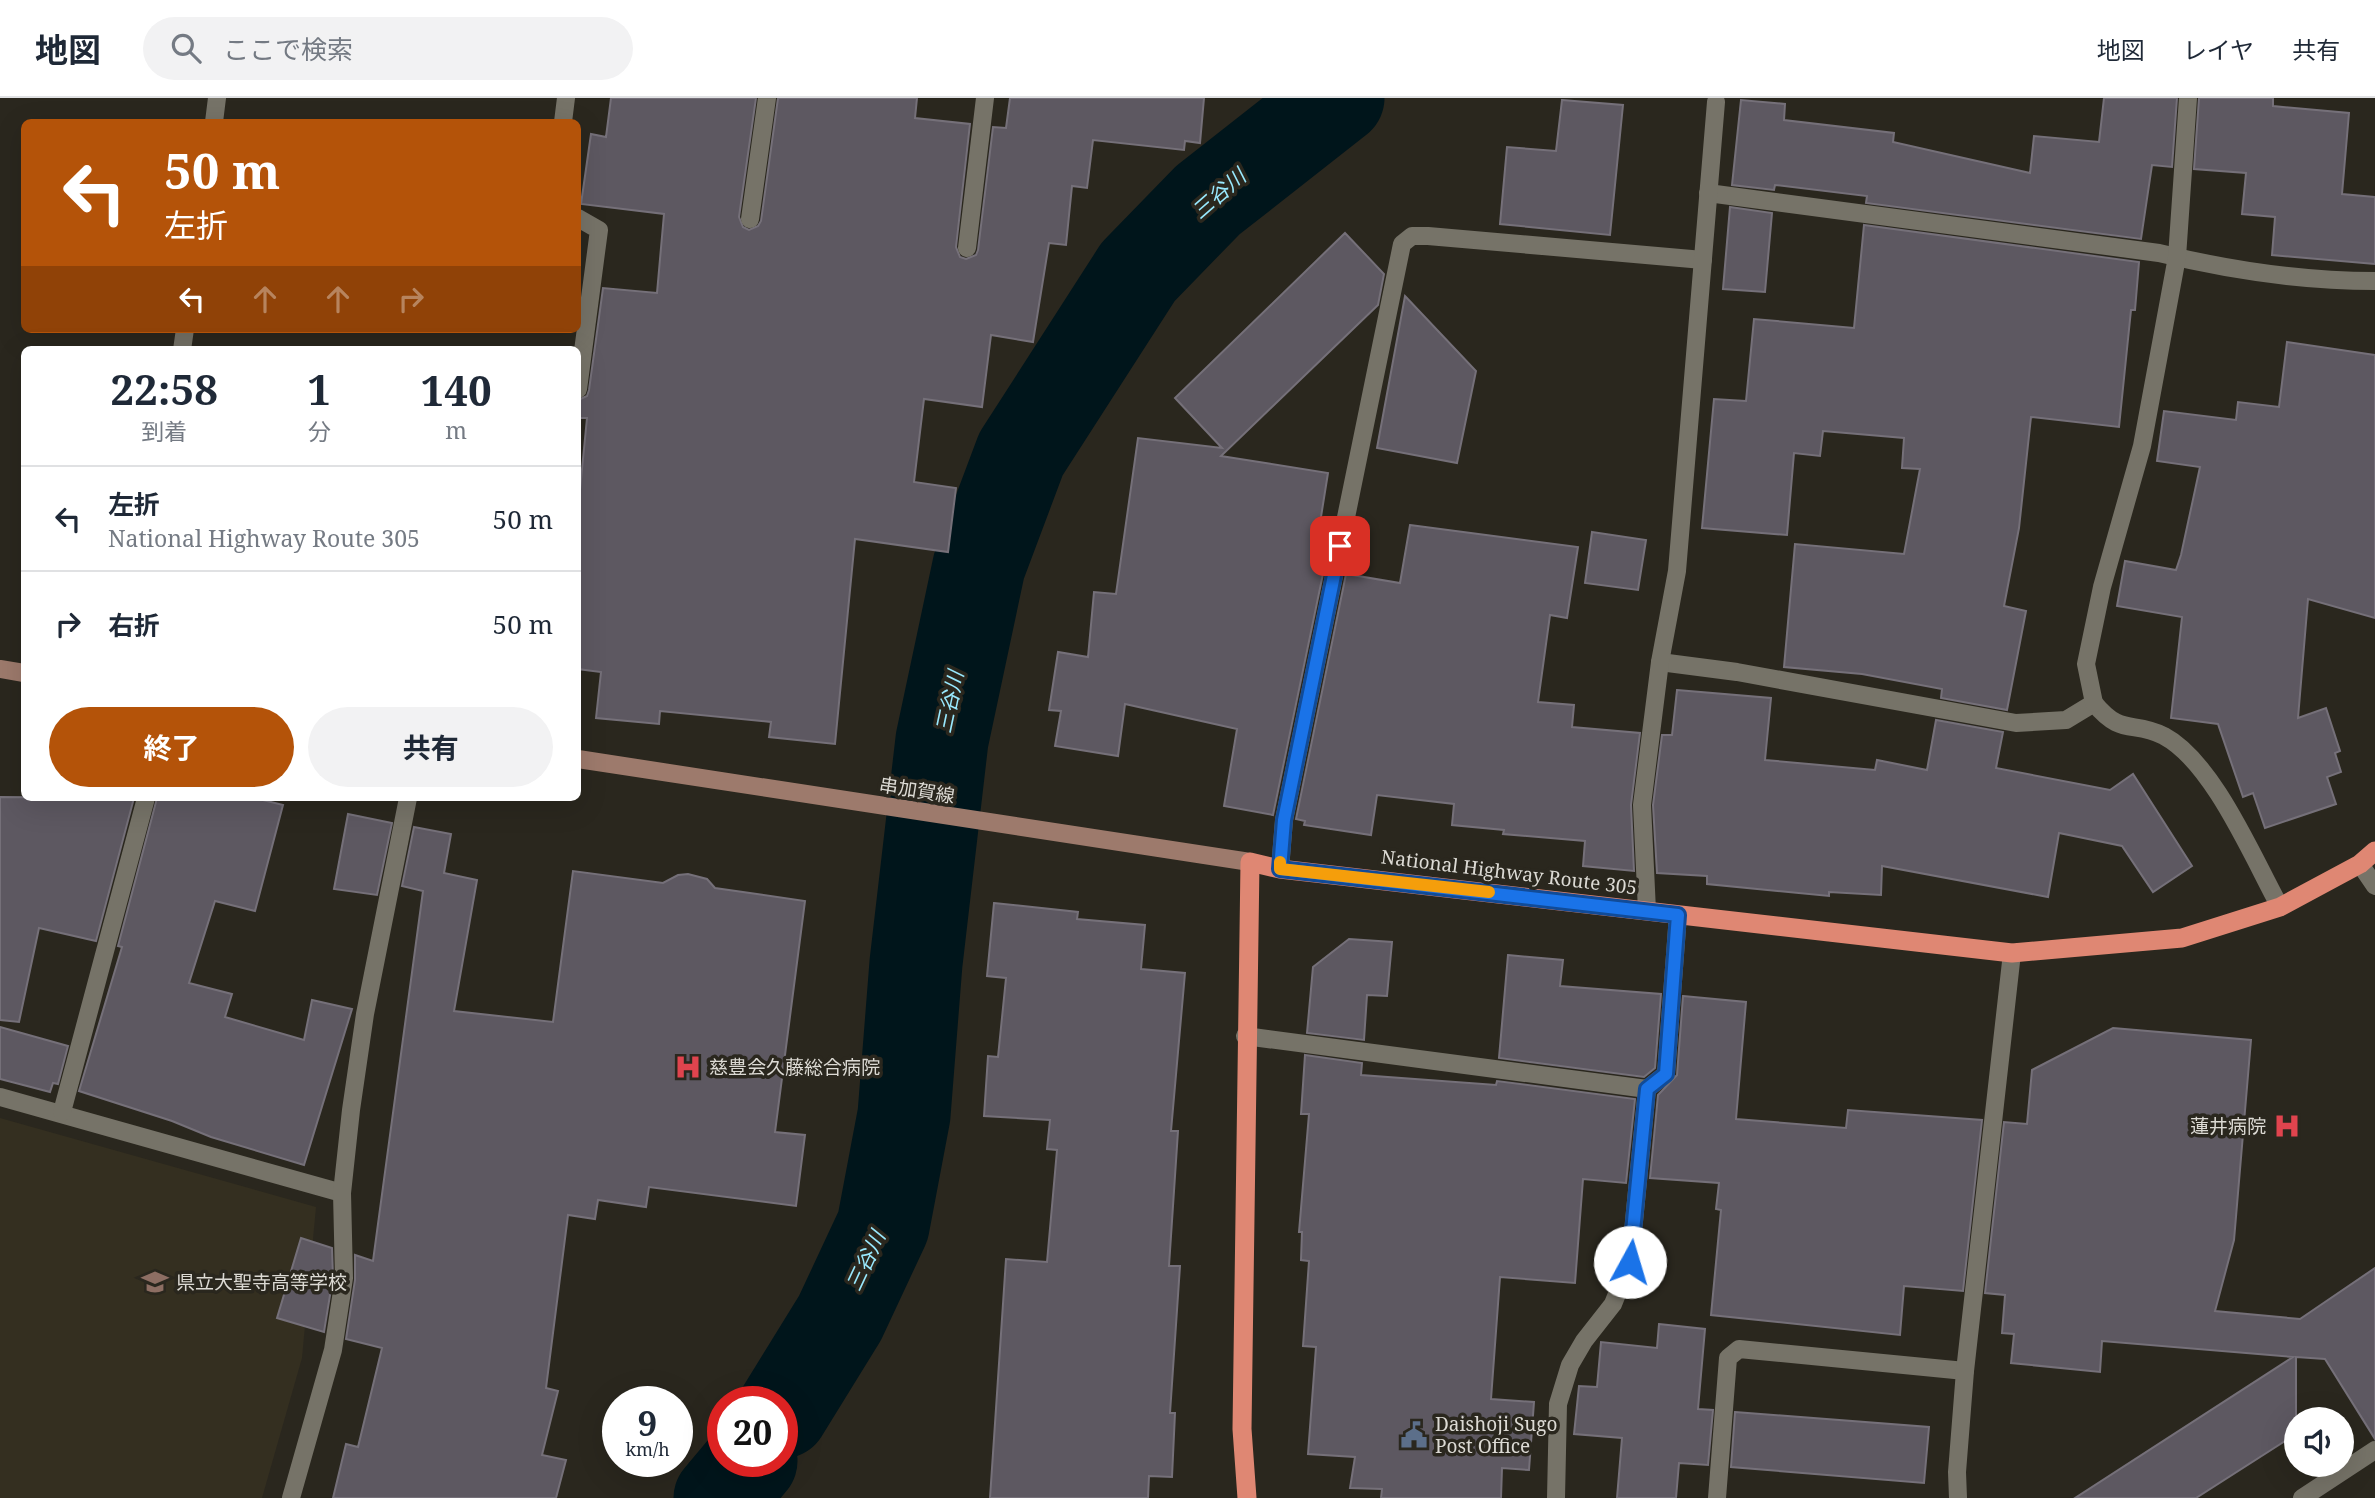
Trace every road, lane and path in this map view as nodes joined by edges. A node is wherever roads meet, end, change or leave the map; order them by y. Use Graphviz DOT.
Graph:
graph roads {
  1 [pos="217,98"];
  2 [pos="566,98"];
  3 [pos="767,98"];
  4 [pos="985,98"];
  5 [pos="2188,98"];
  6 [pos="1716,102"];
  7 [pos="214,119"];
  8 [pos="563,119"];
  9 [pos="1708,193"];
  10 [pos="750,219"];
  11 [pos="581,220"];
  12 [pos="967,248"];
  13 [pos="2177,257"];
  14 [pos="1703,260"];
  15 [pos="2375,281"];
  16 [pos="581,365"];
  17 [pos="1660,662"];
  18 [pos="0,669"];
  19 [pos="21,672"];
  20 [pos="2094,703"];
  21 [pos="581,759"];
  22 [pos="145,801"];
  23 [pos="407,801"];
  24 [pos="2368,857"];
  25 [pos="1250,862"];
  26 [pos="1280,869"];
  27 [pos="2375,886"];
  28 [pos="2280,907"];
  29 [pos="1647,911"];
  30 [pos="1678,915"];
  31 [pos="2011,953"];
  32 [pos="1245,1037"];
  33 [pos="1647,1089"];
  34 [pos="0,1097"];
  35 [pos="62,1112"];
  36 [pos="342,1193"];
  37 [pos="1965,1371"];
  38 [pos="2375,1450"];
  39 [pos="291,1498"];
  40 [pos="1247,1498"];
  41 [pos="1556,1498"];
  42 [pos="1717,1498"];
  43 [pos="1958,1498"];
  44 [pos="2302,1498"];
  1 -- 7 [label="street"];
  2 -- 8 [label="street"];
  3 -- 10 [label="street"];
  4 -- 12 [label="street"];
  5 -- 13 [label="street"];
  6 -- 9 [label="street"];
  9 -- 13 [label="street"];
  9 -- 14 [label="street"];
  11 -- 16 [label="street"];
  13 -- 15 [label="street"];
  13 -- 20 [label="street"];
  14 -- 17 [label="street"];
  14 -- 26 [label="street"];
  17 -- 20 [label="street"];
  17 -- 29 [label="street"];
  18 -- 19 [label="main road"];
  20 -- 28 [label="street"];
  21 -- 25 [label="main road, 串加賀線"];
  22 -- 35 [label="street"];
  23 -- 36 [label="street"];
  24 -- 27 [label="street"];
  24 -- 28 [label="highway, National Highway Route 305"];
  25 -- 26 [label="highway, National Highway Route 305"];
  25 -- 32 [label="highway"];
  26 -- 29 [label="highway, National Highway Route 305"];
  28 -- 31 [label="highway, National Highway Route 305"];
  29 -- 30 [label="highway, National Highway Route 305"];
  30 -- 31 [label="highway, National Highway Route 305"];
  30 -- 33 [label="street"];
  31 -- 37 [label="street"];
  32 -- 33 [label="street"];
  32 -- 40 [label="highway"];
  33 -- 41 [label="street"];
  34 -- 35 [label="street"];
  35 -- 36 [label="street"];
  36 -- 39 [label="street"];
  37 -- 42 [label="street"];
  37 -- 43 [label="street"];
  38 -- 44 [label="street"];
}
